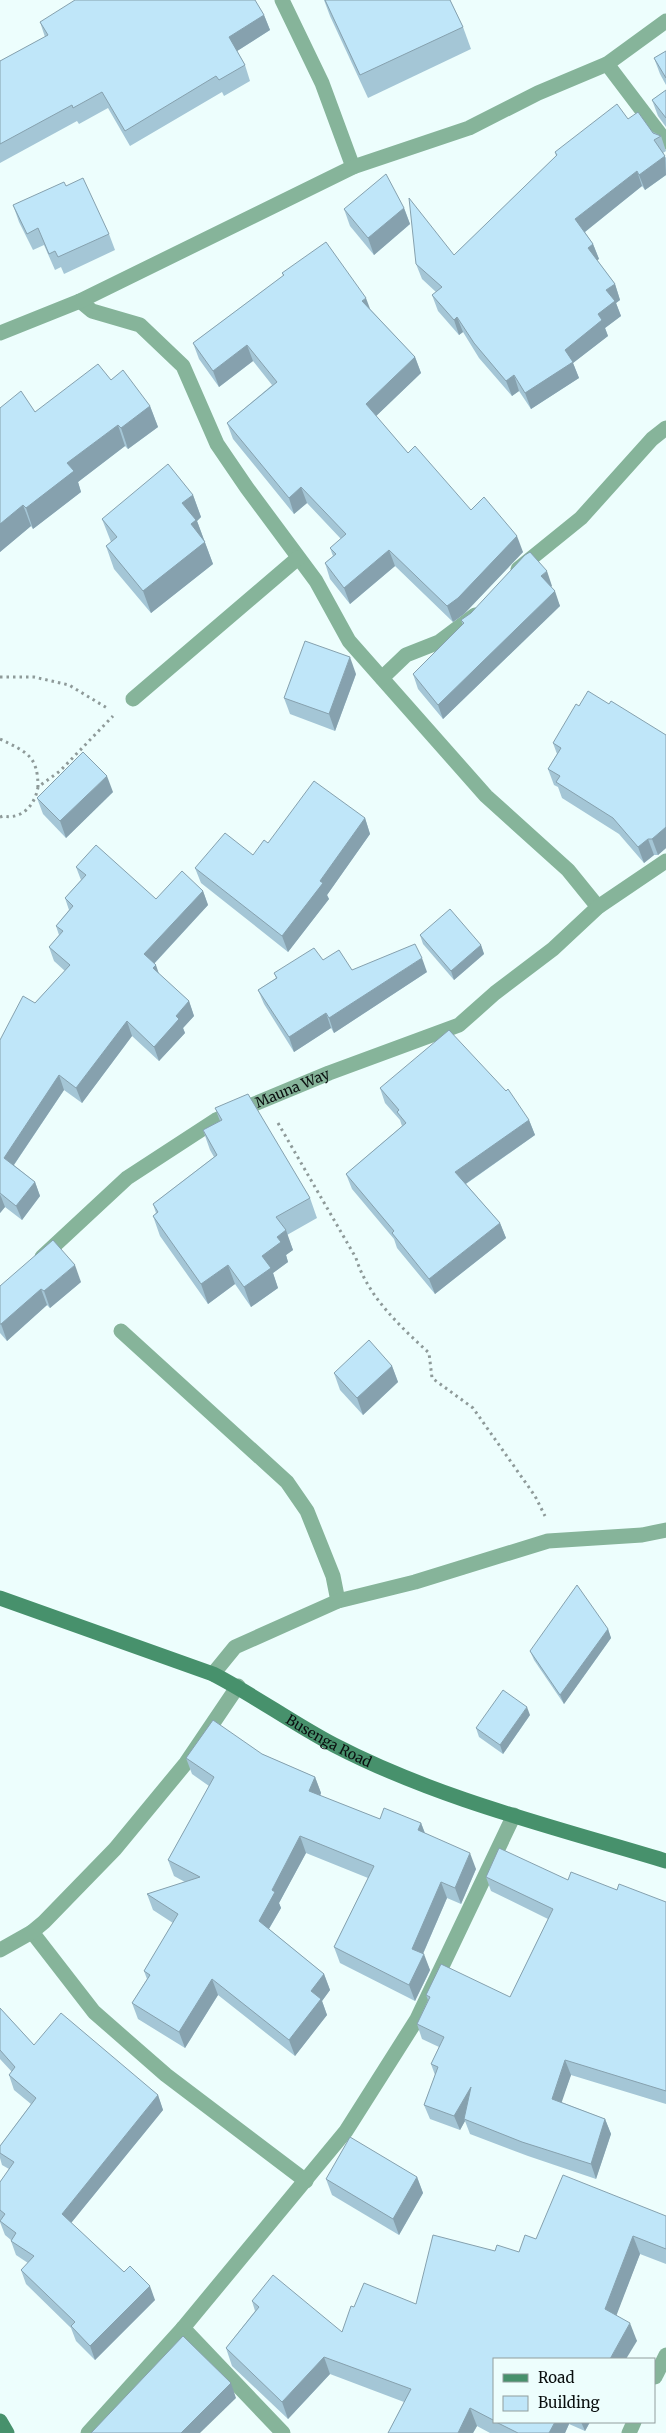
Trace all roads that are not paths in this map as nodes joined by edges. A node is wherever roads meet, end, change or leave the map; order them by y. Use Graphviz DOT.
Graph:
graph roads {
  1 [pos="282,0"];
  2 [pos="666,20"];
  3 [pos="607,64"];
  4 [pos="666,142"];
  5 [pos="353,167"];
  6 [pos="80,301"];
  7 [pos="0,333"];
  8 [pos="666,428"];
  9 [pos="298,558"];
  10 [pos="510,577"];
  11 [pos="483,606"];
  12 [pos="382,678"];
  13 [pos="133,699"];
  14 [pos="666,861"];
  15 [pos="598,907"];
  16 [pos="28,1269"];
  17 [pos="121,1332"];
  18 [pos="666,1530"];
  19 [pos="0,1598"];
  20 [pos="338,1600"];
  21 [pos="212,1674"];
  22 [pos="238,1686"];
  23 [pos="514,1816"];
  24 [pos="666,1861"];
  25 [pos="32,1932"];
  26 [pos="0,1950"];
  27 [pos="306,2181"];
  28 [pos="183,2328"];
  29 [pos="666,2356"];
  30 [pos="656,2375"];
  31 [pos="0,2421"];
  32 [pos="7,2433"];
  33 [pos="88,2433"];
  34 [pos="283,2433"];
  1 -- 5 [label="street"];
  2 -- 3 [label="street"];
  3 -- 4 [label="street"];
  3 -- 5 [label="street"];
  5 -- 6 [label="street"];
  6 -- 7 [label="street"];
  6 -- 9 [label="street"];
  8 -- 10 [label="street"];
  9 -- 12 [label="street"];
  9 -- 13 [label="street"];
  11 -- 12 [label="street"];
  12 -- 15 [label="street"];
  14 -- 15 [label="street, Mauna Way"];
  15 -- 16 [label="street, Mauna Way"];
  17 -- 20 [label="street"];
  18 -- 20 [label="street"];
  19 -- 21 [label="street, Busenga Road"];
  20 -- 21 [label="street"];
  21 -- 22 [label="street, Busenga Road"];
  22 -- 23 [label="street, Busenga Road"];
  22 -- 25 [label="street"];
  23 -- 24 [label="street, Busenga Road"];
  23 -- 27 [label="street"];
  25 -- 26 [label="street"];
  25 -- 27 [label="street"];
  27 -- 28 [label="street"];
  28 -- 33 [label="street"];
  28 -- 34 [label="street"];
  29 -- 30 [label="street"];
  31 -- 32 [label="street"];
}
